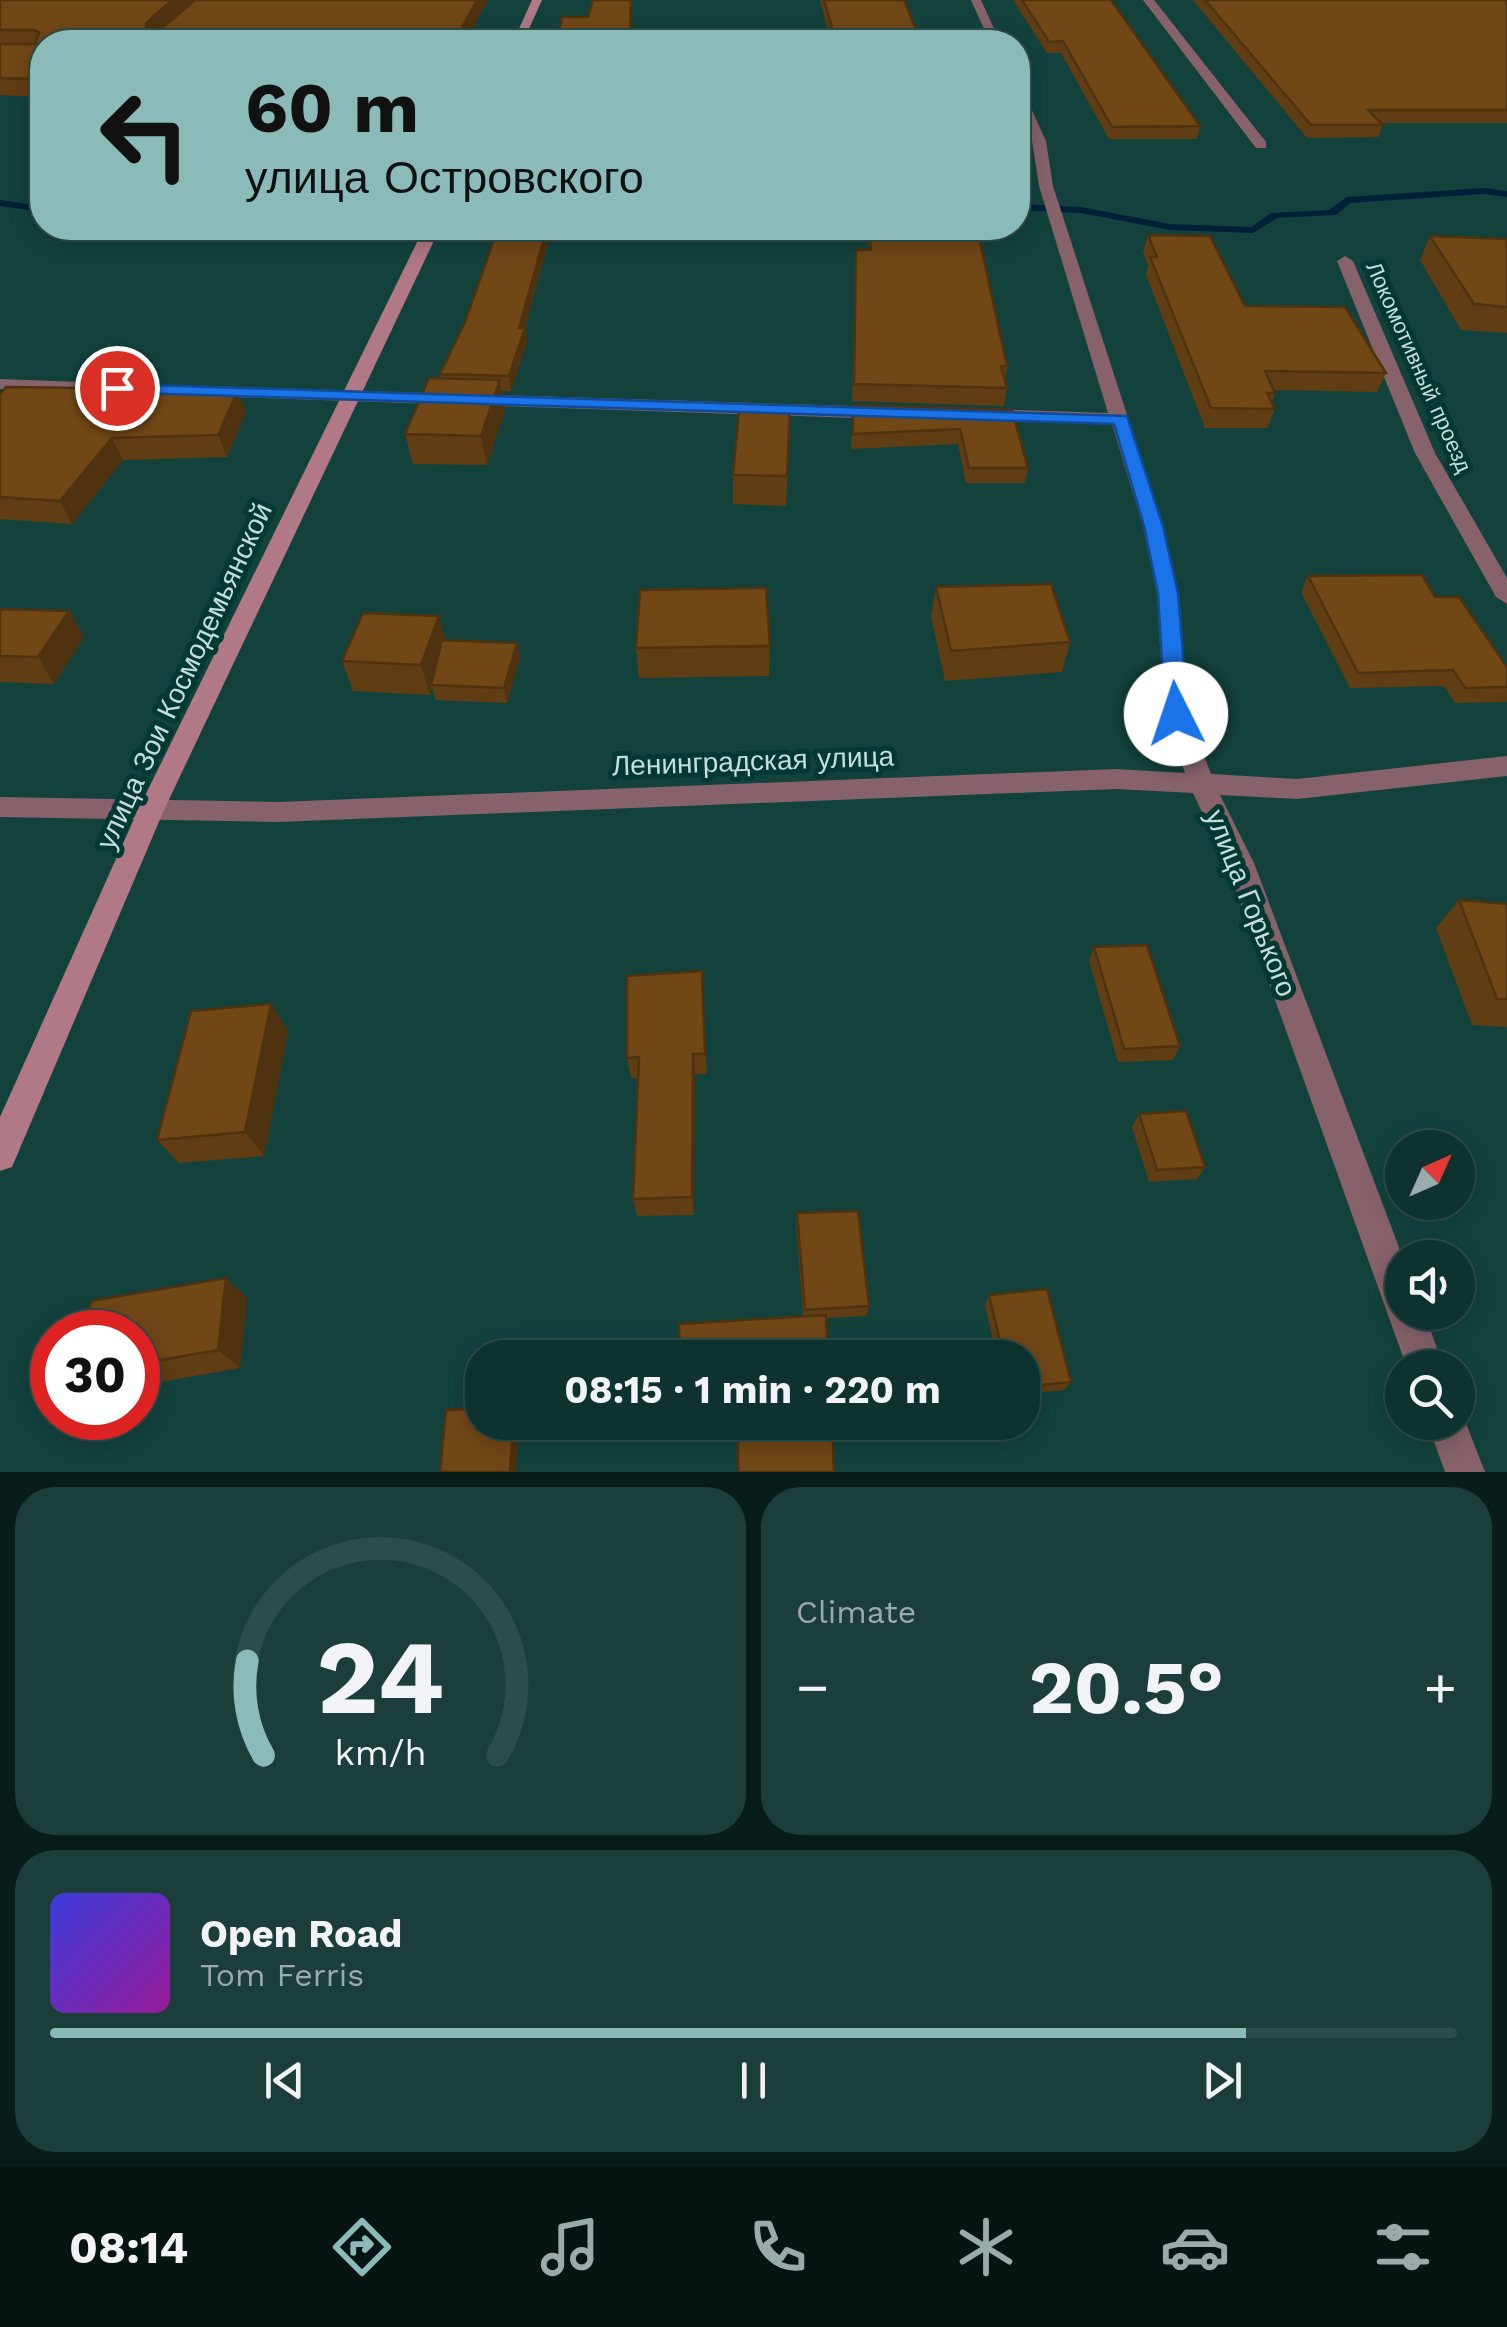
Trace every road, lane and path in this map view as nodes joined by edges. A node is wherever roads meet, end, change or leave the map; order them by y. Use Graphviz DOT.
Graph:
graph roads {
  1 [pos="537,0"];
  2 [pos="976,0"];
  3 [pos="1148,0"];
  4 [pos="523,30"];
  5 [pos="990,30"];
  6 [pos="1030,121"];
  7 [pos="1260,145"];
  8 [pos="426,240"];
  9 [pos="1345,261"];
  10 [pos="0,384"];
  11 [pos="350,397"];
  12 [pos="902,413"];
  13 [pos="962,415"];
  14 [pos="1121,419"];
  15 [pos="1507,597"];
  16 [pos="1507,766"];
  17 [pos="1202,785"];
  18 [pos="0,807"];
  19 [pos="152,810"];
  20 [pos="0,1155"];
  21 [pos="1385,1258"];
  22 [pos="1452,1440"];
  23 [pos="1464,1472"];
  1 -- 4 [label="street"];
  2 -- 5 [label="street"];
  3 -- 7 [label="street"];
  6 -- 14 [label="street, улица Горького"];
  8 -- 11 [label="street, улица Зои Космодемьянской"];
  9 -- 15 [label="street, Локомотивный проезд"];
  10 -- 11 [label="street"];
  11 -- 12 [label="street"];
  11 -- 19 [label="street, улица Зои Космодемьянской"];
  13 -- 14 [label="street"];
  14 -- 17 [label="street, улица Горького"];
  16 -- 17 [label="street, Ленинградская улица"];
  17 -- 19 [label="street, Ленинградская улица"];
  17 -- 21 [label="street, улица Горького"];
  18 -- 19 [label="street, Ленинградская улица"];
  19 -- 20 [label="street, улица Зои Космодемьянской"];
  22 -- 23 [label="street"];
}
